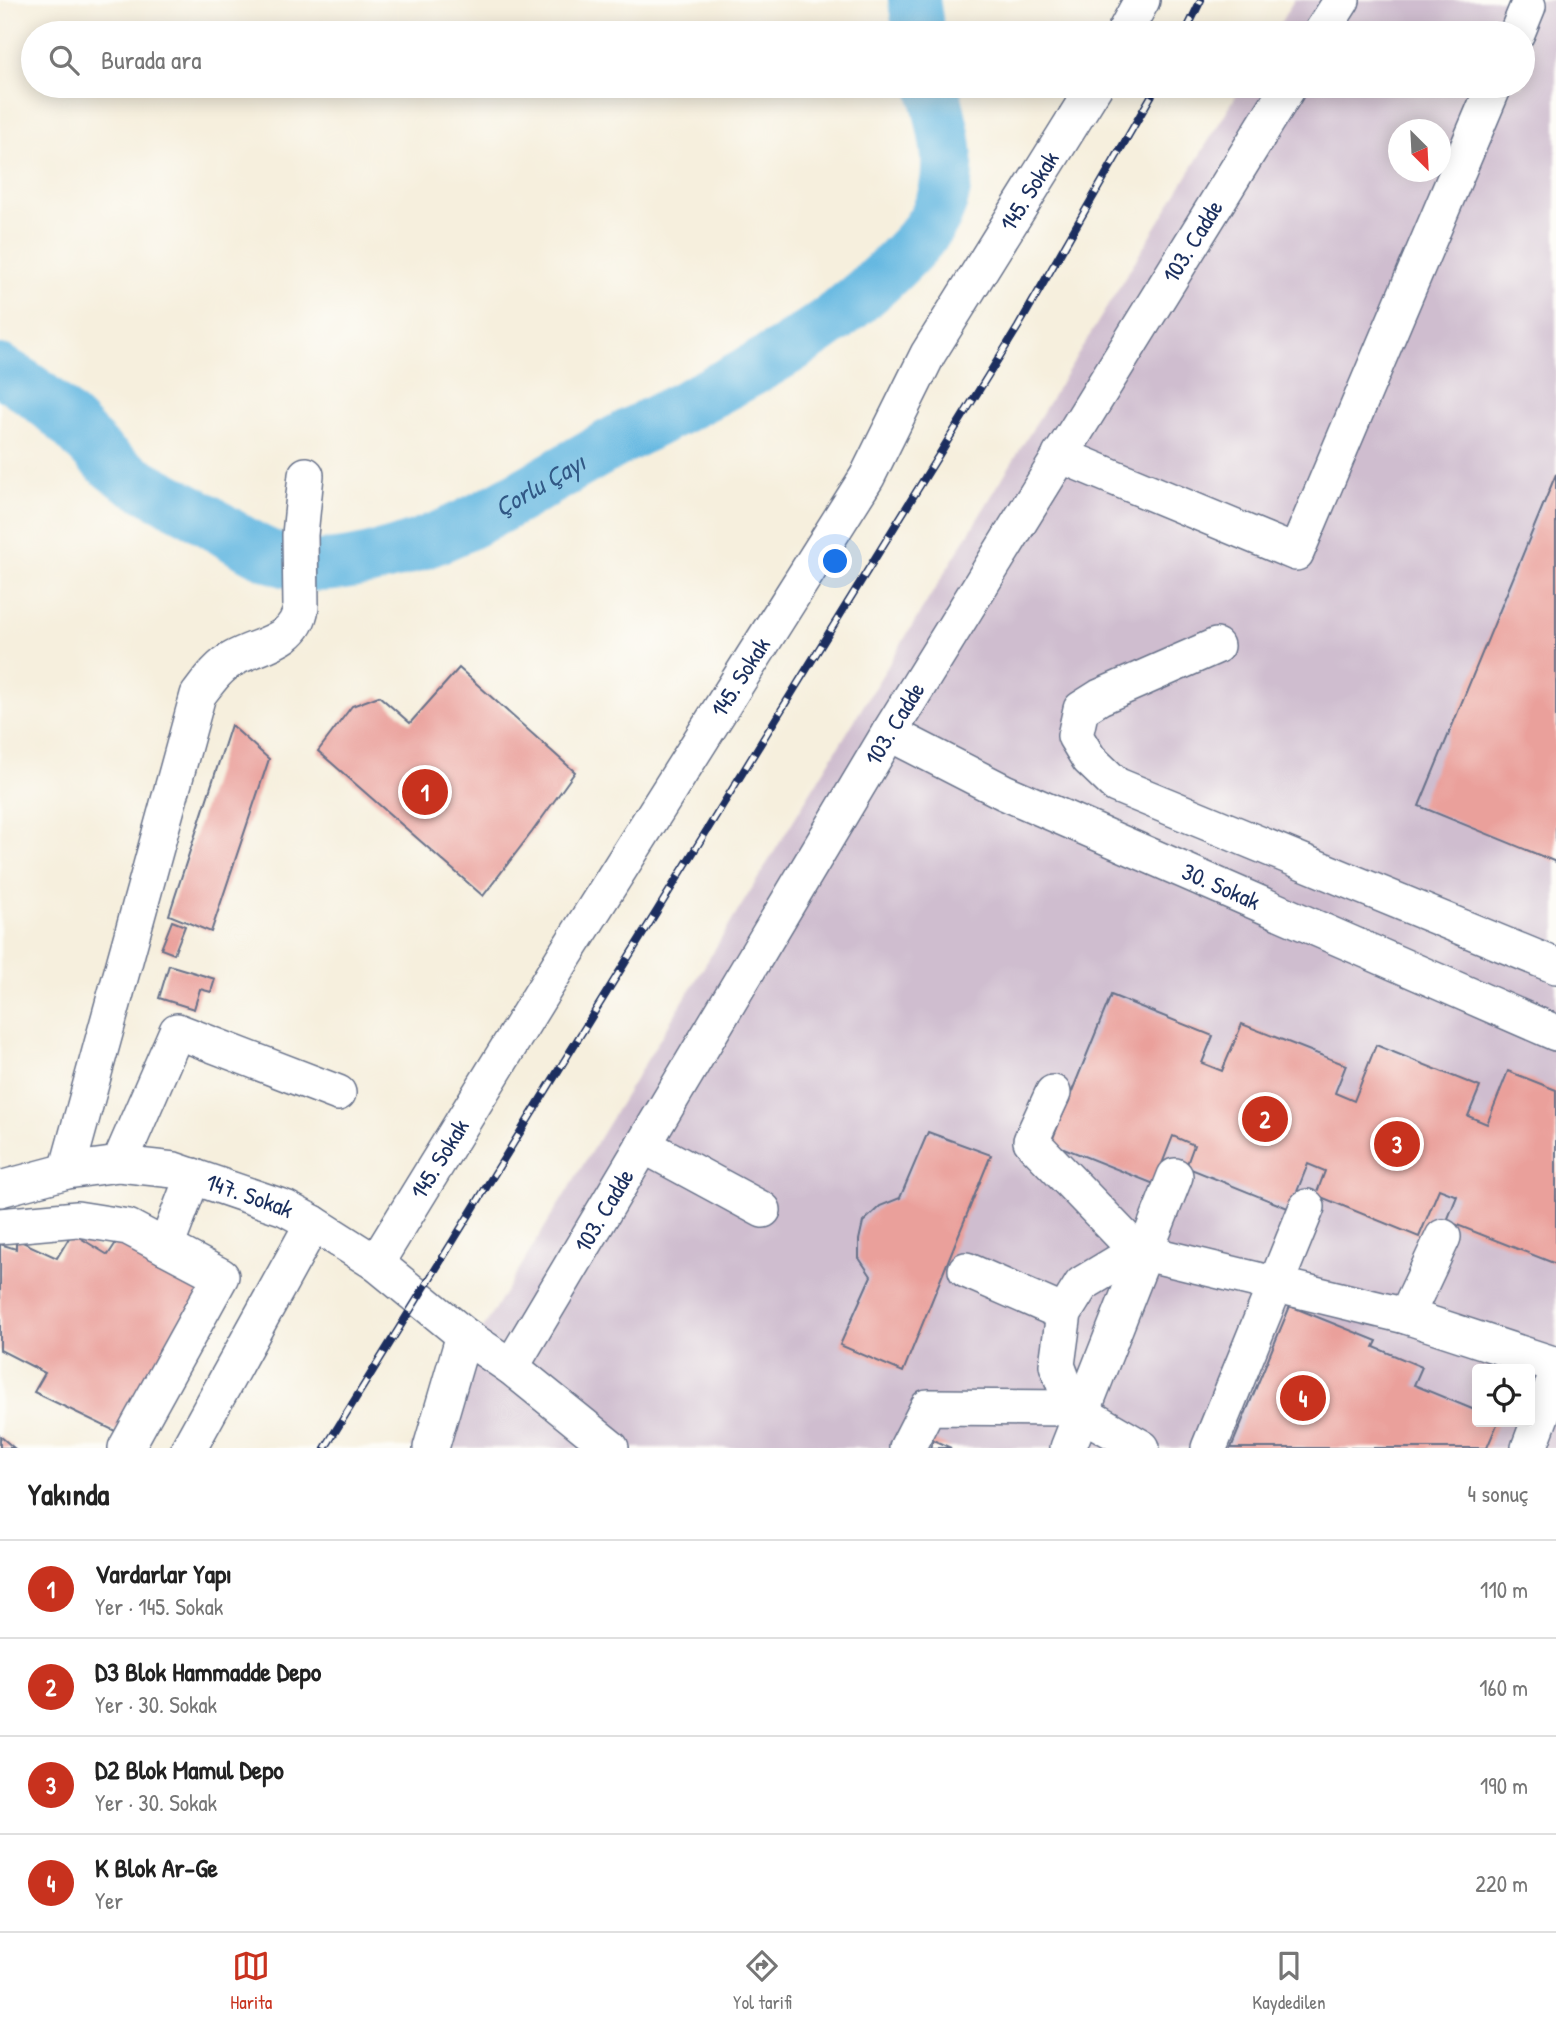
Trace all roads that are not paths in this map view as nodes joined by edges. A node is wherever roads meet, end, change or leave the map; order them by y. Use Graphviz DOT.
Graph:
graph roads {
  1 [pos="1143,0"];
  2 [pos="1342,0"];
  3 [pos="1131,21"];
  4 [pos="1329,21"];
  5 [pos="1088,98"];
  6 [pos="1282,98"];
  7 [pos="1489,98"];
  8 [pos="1060,454"];
  9 [pos="306,475"];
  10 [pos="1216,646"];
  11 [pos="889,733"];
  12 [pos="1556,966"];
  13 [pos="1556,1033"];
  14 [pos="338,1093"];
  15 [pos="1053,1093"];
  16 [pos="643,1145"];
  17 [pos="119,1164"];
  18 [pos="66,1171"];
  19 [pos="193,1176"];
  20 [pos="1175,1177"];
  21 [pos="0,1189"];
  22 [pos="1307,1207"];
  23 [pos="763,1210"];
  24 [pos="313,1223"];
  25 [pos="0,1226"];
  26 [pos="1443,1237"];
  27 [pos="166,1247"];
  28 [pos="1141,1252"];
  29 [pos="376,1263"];
  30 [pos="966,1270"];
  31 [pos="1276,1285"];
  32 [pos="1064,1312"];
  33 [pos="1406,1316"];
  34 [pos="464,1335"];
  35 [pos="1556,1365"];
  36 [pos="511,1367"];
  37 [pos="1556,1376"];
  38 [pos="1077,1411"];
  39 [pos="1556,1428"];
  40 [pos="126,1448"];
  41 [pos="189,1448"];
  42 [pos="431,1448"];
  43 [pos="611,1448"];
  44 [pos="907,1448"];
  45 [pos="1068,1448"];
  46 [pos="1142,1448"];
  47 [pos="1209,1448"];
  48 [pos="1529,1448"];
  49 [pos="1548,1448"];
  1 -- 3 [label="street"];
  2 -- 4 [label="street"];
  5 -- 29 [label="street, 145. Sokak"];
  6 -- 8 [label="street, 103. Cadde"];
  7 -- 8 [label="street"];
  8 -- 11 [label="street, 103. Cadde"];
  9 -- 18 [label="street"];
  10 -- 12 [label="street"];
  11 -- 13 [label="street, 30. Sokak"];
  11 -- 16 [label="street, 103. Cadde"];
  14 -- 17 [label="street"];
  15 -- 28 [label="street"];
  16 -- 23 [label="street"];
  16 -- 36 [label="street, 103. Cadde"];
  17 -- 18 [label="street, 147. Sokak"];
  17 -- 19 [label="street, 147. Sokak"];
  18 -- 21 [label="street, 147. Sokak"];
  19 -- 24 [label="street, 147. Sokak"];
  19 -- 27 [label="street"];
  20 -- 28 [label="street"];
  22 -- 31 [label="street"];
  24 -- 29 [label="street, 147. Sokak"];
  24 -- 41 [label="street"];
  25 -- 27 [label="street"];
  26 -- 33 [label="street"];
  27 -- 40 [label="street"];
  28 -- 31 [label="street"];
  28 -- 32 [label="street"];
  28 -- 38 [label="street"];
  29 -- 34 [label="street, 147. Sokak"];
  30 -- 32 [label="street"];
  31 -- 33 [label="street"];
  31 -- 47 [label="street"];
  32 -- 38 [label="street"];
  33 -- 35 [label="street"];
  34 -- 36 [label="street, 147. Sokak"];
  34 -- 42 [label="street"];
  36 -- 43 [label="street, 147. Sokak"];
  37 -- 48 [label="street"];
  38 -- 44 [label="street"];
  38 -- 45 [label="street"];
  38 -- 46 [label="street"];
  39 -- 49 [label="street"];
}
